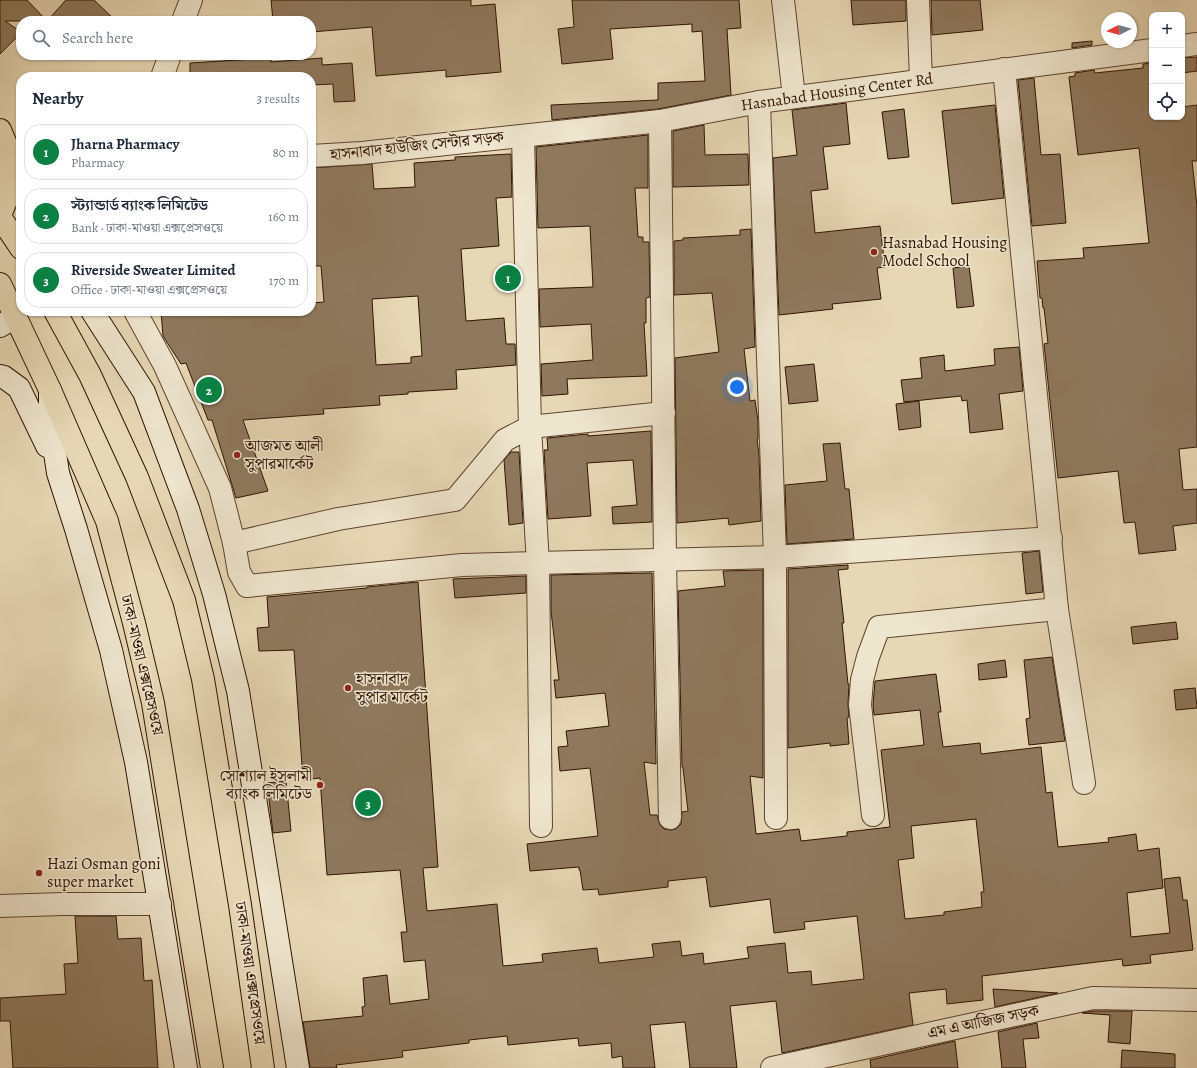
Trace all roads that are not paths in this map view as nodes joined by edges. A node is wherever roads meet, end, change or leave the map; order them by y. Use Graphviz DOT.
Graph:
graph roads {
  1 [pos="192,0"];
  2 [pos="783,0"];
  3 [pos="918,0"];
  4 [pos="185,16"];
  5 [pos="1197,44"];
  6 [pos="1185,46"];
  7 [pos="1149,50"];
  8 [pos="168,60"];
  9 [pos="1004,69"];
  10 [pos="164,72"];
  11 [pos="921,80"];
  12 [pos="794,97"];
  13 [pos="759,102"];
  14 [pos="660,121"];
  15 [pos="0,130"];
  16 [pos="523,136"];
  17 [pos="316,156"];
  18 [pos="0,216"];
  19 [pos="16,238"];
  20 [pos="0,284"];
  21 [pos="58,316"];
  22 [pos="95,316"];
  23 [pos="138,316"];
  24 [pos="8,321"];
  25 [pos="0,376"];
  26 [pos="50,390"];
  27 [pos="664,413"];
  28 [pos="530,427"];
  29 [pos="58,473"];
  30 [pos="1051,538"];
  31 [pos="234,543"];
  32 [pos="775,557"];
  33 [pos="665,560"];
  34 [pos="538,564"];
  35 [pos="1057,610"];
  36 [pos="1084,783"];
  37 [pos="873,815"];
  38 [pos="670,818"];
  39 [pos="776,818"];
  40 [pos="541,826"];
  41 [pos="160,904"];
  42 [pos="0,906"];
  43 [pos="1197,1000"];
  44 [pos="186,1068"];
  45 [pos="212,1068"];
  46 [pos="263,1068"];
  47 [pos="298,1068"];
  48 [pos="772,1068"];
  1 -- 4 [label="street"];
  2 -- 12 [label="street"];
  3 -- 11 [label="street"];
  5 -- 6 [label="street"];
  7 -- 9 [label="street, Hasnabad Housing Center Rd"];
  8 -- 10 [label="street"];
  9 -- 11 [label="street, Hasnabad Housing Center Rd"];
  9 -- 30 [label="street"];
  11 -- 12 [label="street, Hasnabad Housing Center Rd"];
  12 -- 13 [label="street, Hasnabad Housing Center Rd"];
  13 -- 14 [label="street, Hasnabad Housing Center Rd"];
  13 -- 32 [label="street"];
  14 -- 16 [label="street, Hasnabad Housing Center Rd"];
  14 -- 27 [label="street"];
  15 -- 18 [label="highway"];
  16 -- 17 [label="street, হাসনাবাদ হাউজিং সেন্টার সড়ক"];
  16 -- 28 [label="street"];
  18 -- 19 [label="highway"];
  20 -- 24 [label="highway, ঢাকা-মাওয়া এক্সপ্রেসওয়ে"];
  21 -- 46 [label="highway, ঢাকা-মাওয়া এক্সপ্রেসওয়ে"];
  22 -- 47 [label="street"];
  23 -- 31 [label="street"];
  24 -- 26 [label="highway, ঢাকা-মাওয়া এক্সপ্রেসওয়ে"];
  25 -- 29 [label="street"];
  26 -- 29 [label="street"];
  26 -- 45 [label="highway, ঢাকা-মাওয়া এক্সপ্রেসওয়ে"];
  27 -- 28 [label="street"];
  27 -- 33 [label="street"];
  28 -- 31 [label="street"];
  28 -- 34 [label="street"];
  29 -- 41 [label="street"];
  30 -- 32 [label="street"];
  30 -- 35 [label="street"];
  31 -- 34 [label="street"];
  32 -- 33 [label="street"];
  32 -- 39 [label="street"];
  33 -- 34 [label="street"];
  33 -- 38 [label="street"];
  34 -- 40 [label="street"];
  35 -- 36 [label="street"];
  35 -- 37 [label="street"];
  41 -- 42 [label="street"];
  41 -- 44 [label="street"];
  43 -- 48 [label="street, এম এ আজিজ সড়ক"];
}
